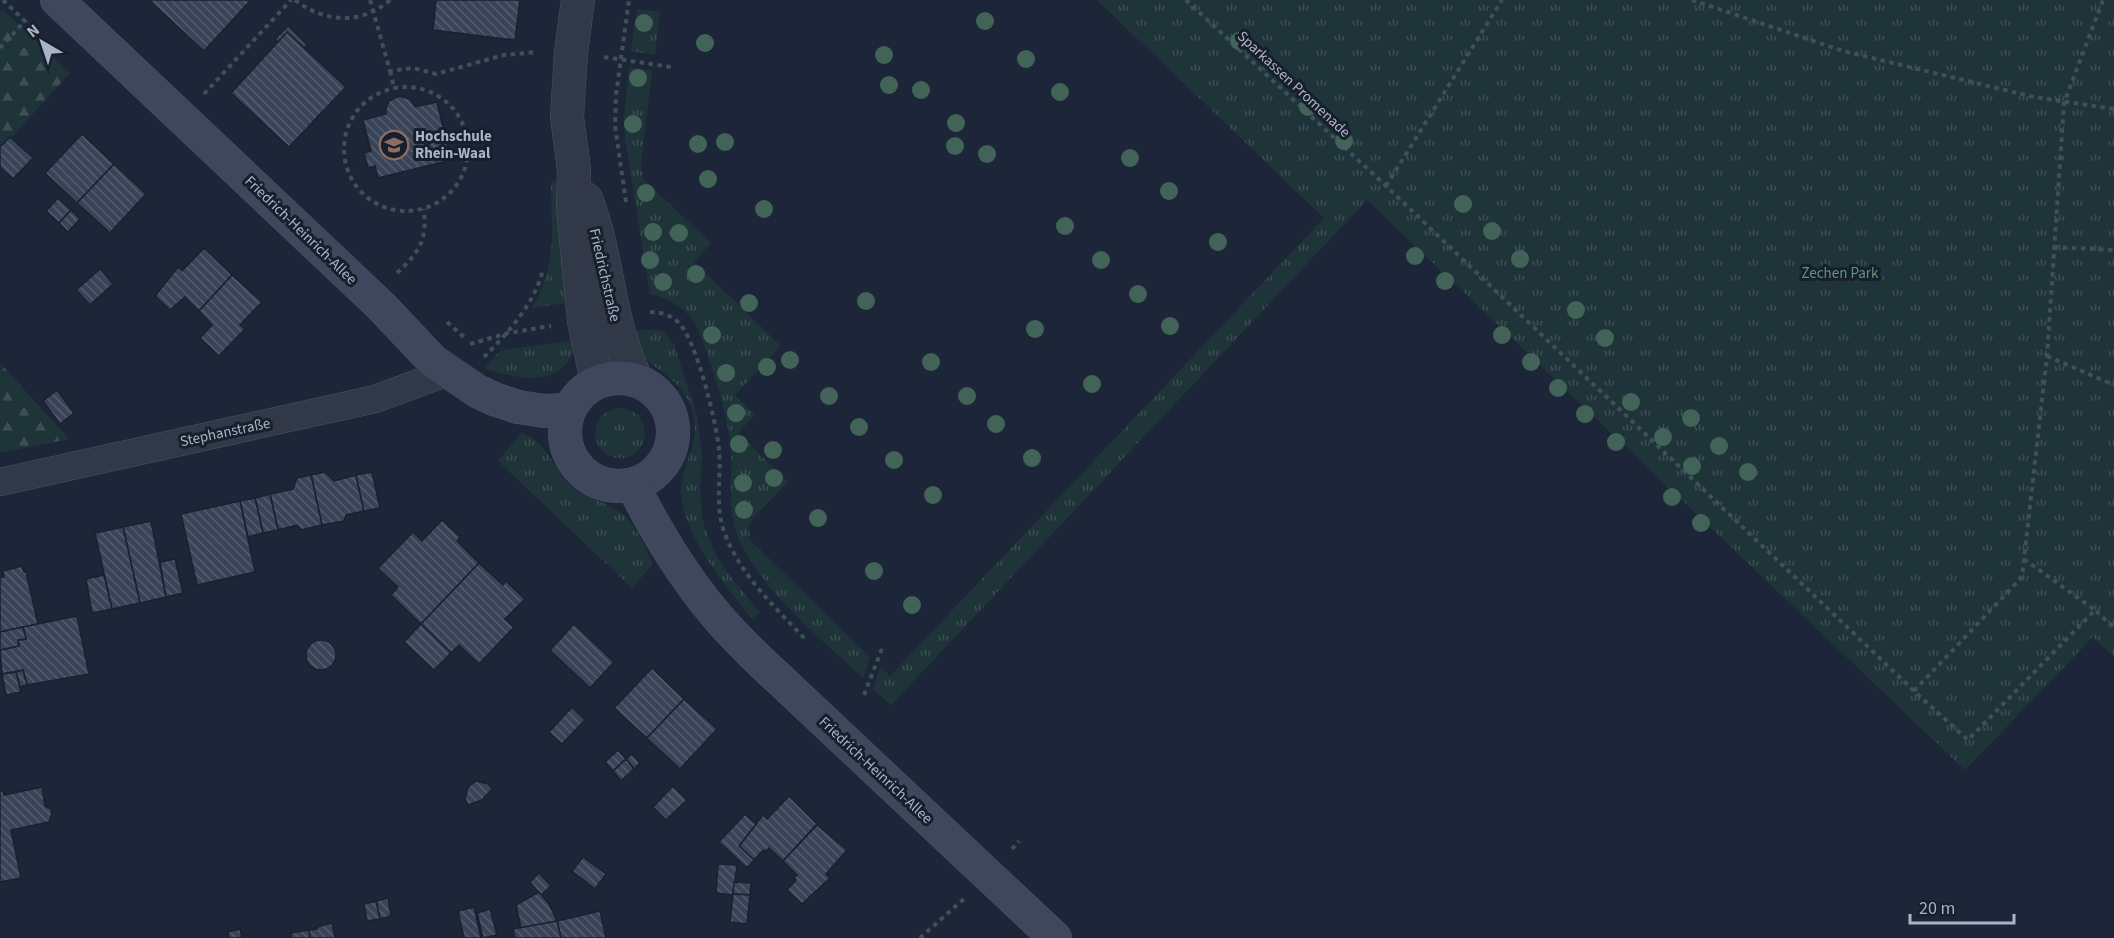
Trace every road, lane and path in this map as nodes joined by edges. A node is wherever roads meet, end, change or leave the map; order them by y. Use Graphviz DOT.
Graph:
graph roads {
  1 [pos="3,0"];
  2 [pos="57,0"];
  3 [pos="293,0"];
  4 [pos="370,0"];
  5 [pos="390,0"];
  6 [pos="578,0"];
  7 [pos="628,0"];
  8 [pos="1186,0"];
  9 [pos="1502,0"];
  10 [pos="1692,0"];
  11 [pos="2103,0"];
  12 [pos="373,11"];
  13 [pos="0,48"];
  14 [pos="536,52"];
  15 [pos="621,60"];
  16 [pos="671,67"];
  17 [pos="390,71"];
  18 [pos="394,88"];
  19 [pos="2064,103"];
  20 [pos="2114,109"];
  21 [pos="182,117"];
  22 [pos="574,170"];
  23 [pos="1386,186"];
  24 [pos="424,209"];
  25 [pos="627,212"];
  26 [pos="2054,247"];
  27 [pos="2114,250"];
  28 [pos="396,274"];
  29 [pos="644,312"];
  30 [pos="508,333"];
  31 [pos="472,344"];
  32 [pos="2047,356"];
  33 [pos="448,372"];
  34 [pos="636,379"];
  35 [pos="597,381"];
  36 [pos="2114,385"];
  37 [pos="569,410"];
  38 [pos="662,466"];
  39 [pos="0,482"];
  40 [pos="633,485"];
  41 [pos="2024,559"];
  42 [pos="703,597"];
  43 [pos="2095,610"];
  44 [pos="2114,628"];
  45 [pos="806,640"];
  46 [pos="883,646"];
  47 [pos="1914,691"];
  48 [pos="864,695"];
  49 [pos="1055,938"];
  1 -- 13 [label="path"];
  2 -- 21 [label="main road, Friedrich-Heinrich-Allee"];
  3 -- 12 [label="path"];
  3 -- 21 [label="path"];
  4 -- 12 [label="path"];
  5 -- 12 [label="path"];
  6 -- 22 [label="street, Friedrichstraße"];
  7 -- 15 [label="path"];
  8 -- 23 [label="path, Sparkassen Promenade"];
  9 -- 23 [label="path"];
  10 -- 19 [label="path"];
  11 -- 19 [label="path"];
  12 -- 17 [label="path"];
  14 -- 17 [label="path"];
  15 -- 16 [label="path"];
  15 -- 25 [label="path"];
  17 -- 18 [label="path"];
  18 -- 24 [label="path"];
  18 -- 24 [label="path"];
  19 -- 20 [label="path"];
  19 -- 26 [label="path"];
  21 -- 33 [label="main road, Friedrich-Heinrich-Allee"];
  22 -- 34 [label="street, Friedrichstraße"];
  22 -- 35 [label="street, Friedrichstraße"];
  23 -- 47 [label="path, Sparkassen Promenade"];
  24 -- 28 [label="path"];
  26 -- 27 [label="path"];
  26 -- 32 [label="path"];
  29 -- 45 [label="path"];
  30 -- 31 [label="path"];
  32 -- 36 [label="path"];
  32 -- 41 [label="path"];
  33 -- 37 [label="main road, Friedrich-Heinrich-Allee"];
  33 -- 39 [label="street, Stephanstraße"];
  34 -- 35 [label="main road"];
  34 -- 38 [label="main road"];
  35 -- 37 [label="main road"];
  37 -- 40 [label="main road"];
  38 -- 40 [label="main road"];
  38 -- 42 [label="main road, Friedrich-Heinrich-Allee"];
  40 -- 42 [label="main road, Friedrich-Heinrich-Allee"];
  41 -- 43 [label="path"];
  41 -- 47 [label="path"];
  42 -- 49 [label="main road, Friedrich-Heinrich-Allee"];
  43 -- 44 [label="path"];
  43 -- 47 [label="path, Sparkassen Promenade"];
  46 -- 48 [label="path"];
}
